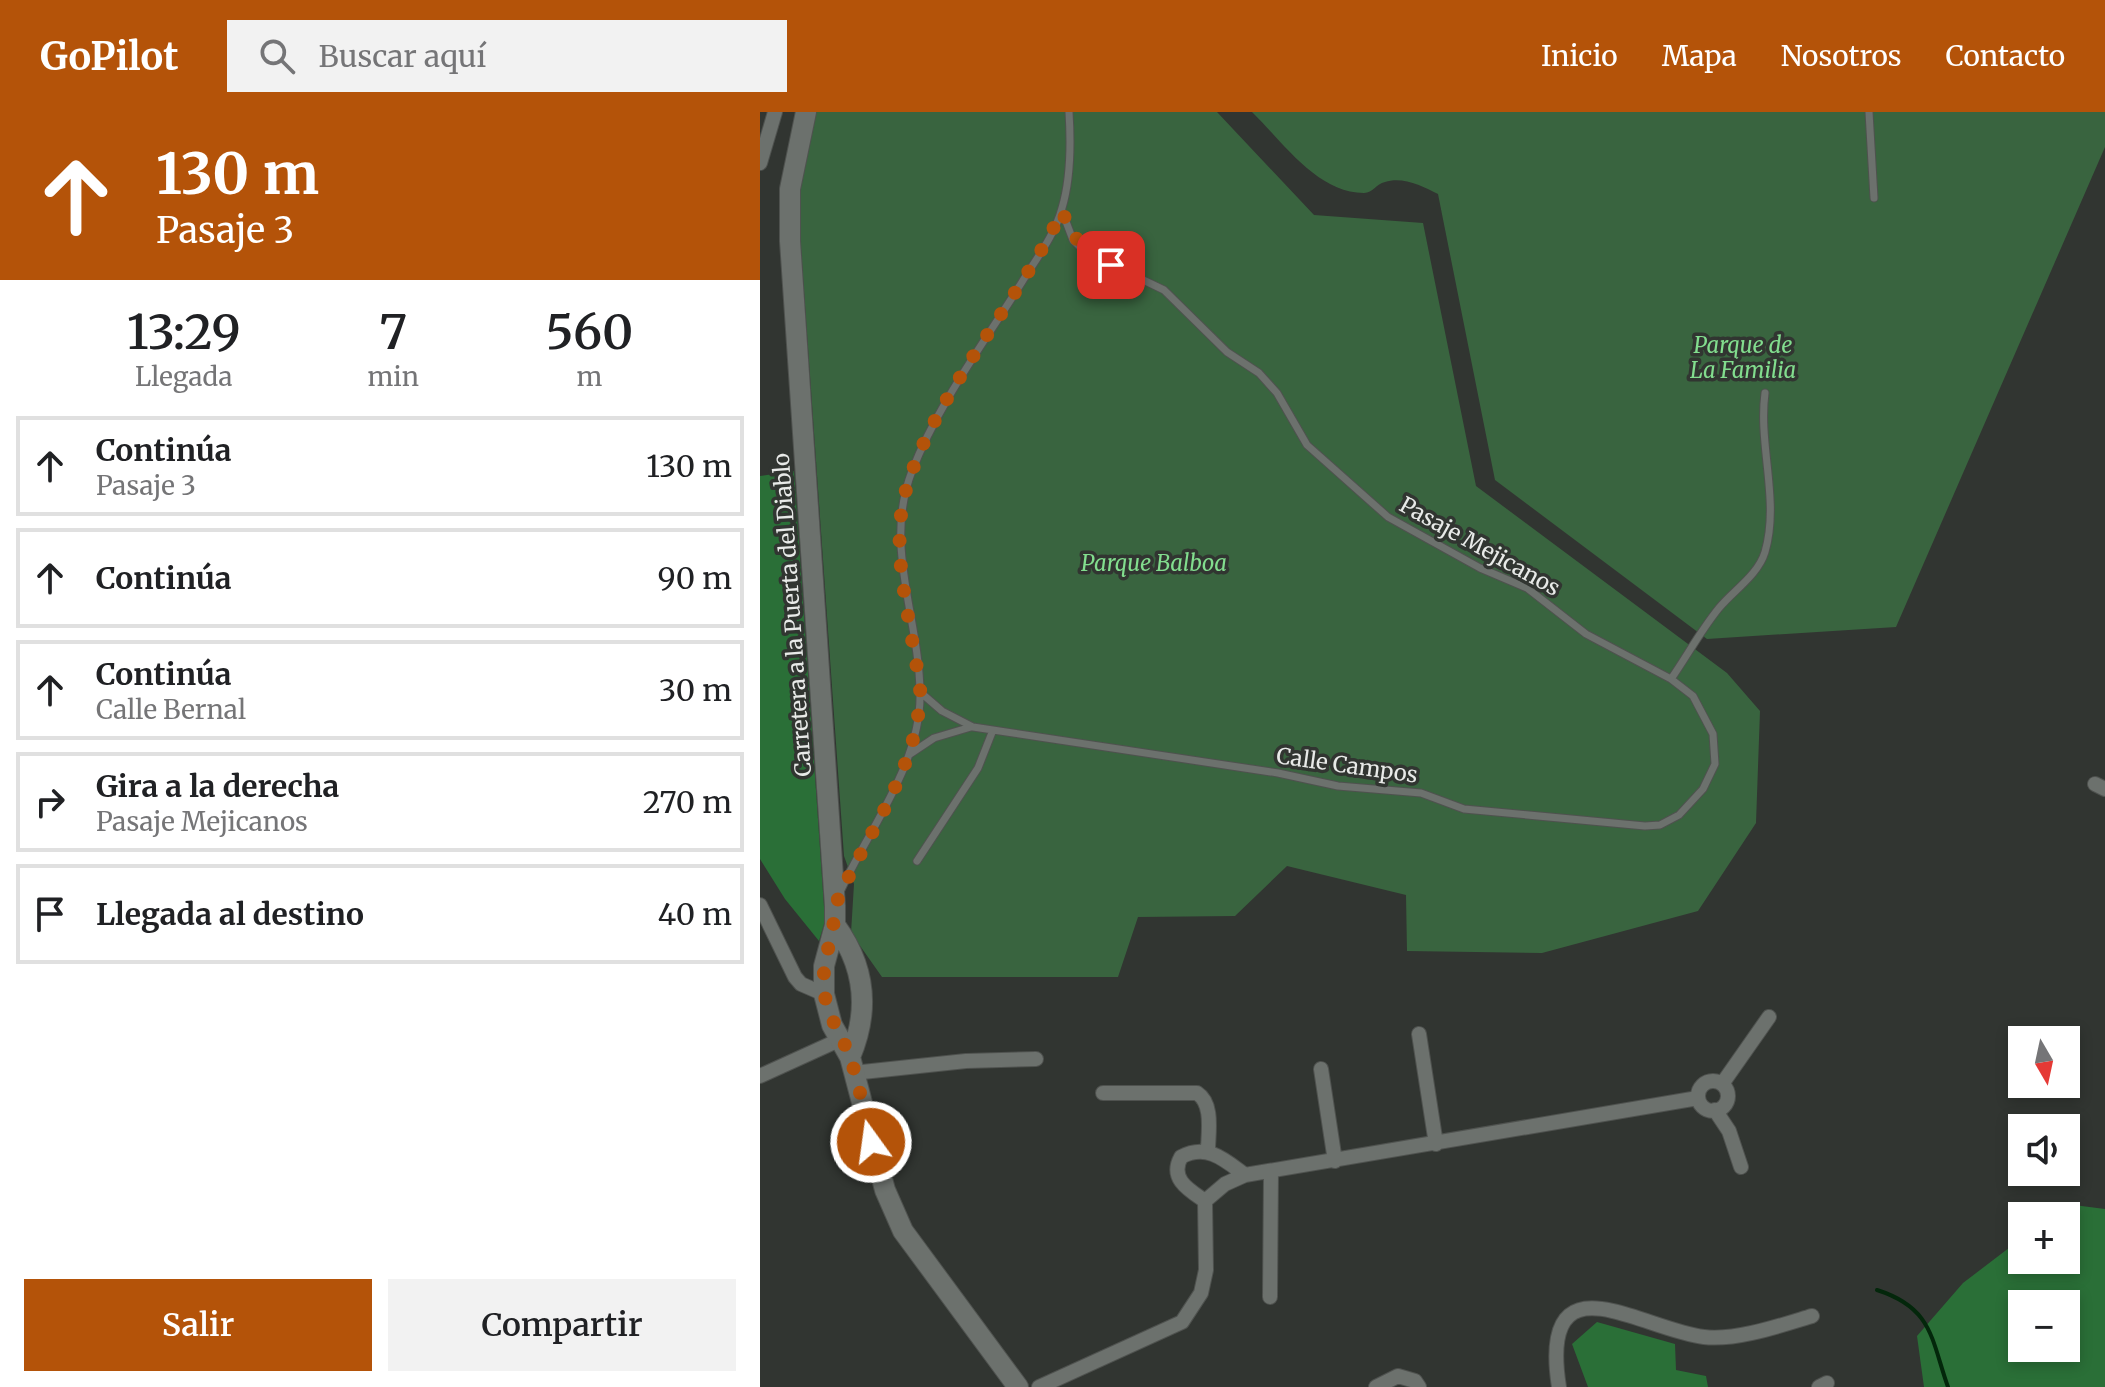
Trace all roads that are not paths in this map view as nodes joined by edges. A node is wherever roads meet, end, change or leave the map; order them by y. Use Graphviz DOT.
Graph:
graph roads {
  1 [pos="806,112"];
  2 [pos="1069,112"];
  3 [pos="1869,112"];
  4 [pos="769,122"];
  5 [pos="760,163"];
  6 [pos="1874,198"];
  7 [pos="1062,211"];
  8 [pos="1765,393"];
  9 [pos="1671,679"];
  10 [pos="920,692"];
  11 [pos="973,727"];
  12 [pos="993,730"];
  13 [pos="908,755"];
  14 [pos="1703,789"];
  15 [pos="917,861"];
  16 [pos="760,905"];
  17 [pos="835,915"];
  18 [pos="824,994"];
  19 [pos="1769,1017"];
  20 [pos="1419,1034"];
  21 [pos="848,1056"];
  22 [pos="1036,1059"];
  23 [pos="1321,1069"];
  24 [pos="760,1076"];
  25 [pos="1722,1084"];
  26 [pos="1103,1093"];
  27 [pos="1698,1098"];
  28 [pos="1715,1110"];
  29 [pos="1436,1144"];
  30 [pos="1208,1151"];
  31 [pos="1335,1161"];
  32 [pos="1741,1167"];
  33 [pos="1271,1171"];
  34 [pos="1245,1175"];
  35 [pos="1205,1201"];
  36 [pos="1270,1297"];
  37 [pos="1812,1316"];
  38 [pos="1018,1387"];
  39 [pos="1039,1387"];
  40 [pos="1376,1387"];
  41 [pos="1419,1387"];
  42 [pos="1559,1387"];
  1 -- 17 [label="main road, Carretera a la Puerta del Diablo"];
  2 -- 7 [label="lane"];
  3 -- 6 [label="lane"];
  4 -- 5 [label="street"];
  7 -- 9 [label="lane, Pasaje Mejicanos"];
  7 -- 10 [label="lane"];
  8 -- 9 [label="lane"];
  9 -- 14 [label="lane, Pasaje Mejicanos"];
  10 -- 11 [label="lane"];
  10 -- 13 [label="lane"];
  11 -- 12 [label="lane, Calle Campos"];
  11 -- 13 [label="lane"];
  12 -- 14 [label="lane, Calle Campos"];
  12 -- 15 [label="lane"];
  13 -- 17 [label="lane"];
  16 -- 18 [label="street"];
  17 -- 18 [label="main road, Carretera a la Puerta del Diablo"];
  17 -- 21 [label="main road, Carretera a la Puerta del Diablo"];
  18 -- 21 [label="main road, Carretera a la Puerta del Diablo"];
  19 -- 25 [label="street"];
  20 -- 29 [label="street"];
  21 -- 22 [label="street"];
  21 -- 24 [label="street"];
  21 -- 38 [label="main road, Carretera a la Puerta del Diablo"];
  23 -- 31 [label="street"];
  25 -- 27 [label="street"];
  25 -- 28 [label="street"];
  26 -- 30 [label="street"];
  27 -- 28 [label="street"];
  27 -- 29 [label="street"];
  28 -- 32 [label="street"];
  29 -- 31 [label="street"];
  30 -- 34 [label="street"];
  30 -- 35 [label="street"];
  31 -- 33 [label="street"];
  33 -- 34 [label="street"];
  33 -- 36 [label="street"];
  34 -- 35 [label="street"];
  35 -- 39 [label="street"];
  37 -- 42 [label="street"];
  40 -- 41 [label="street"];
}
